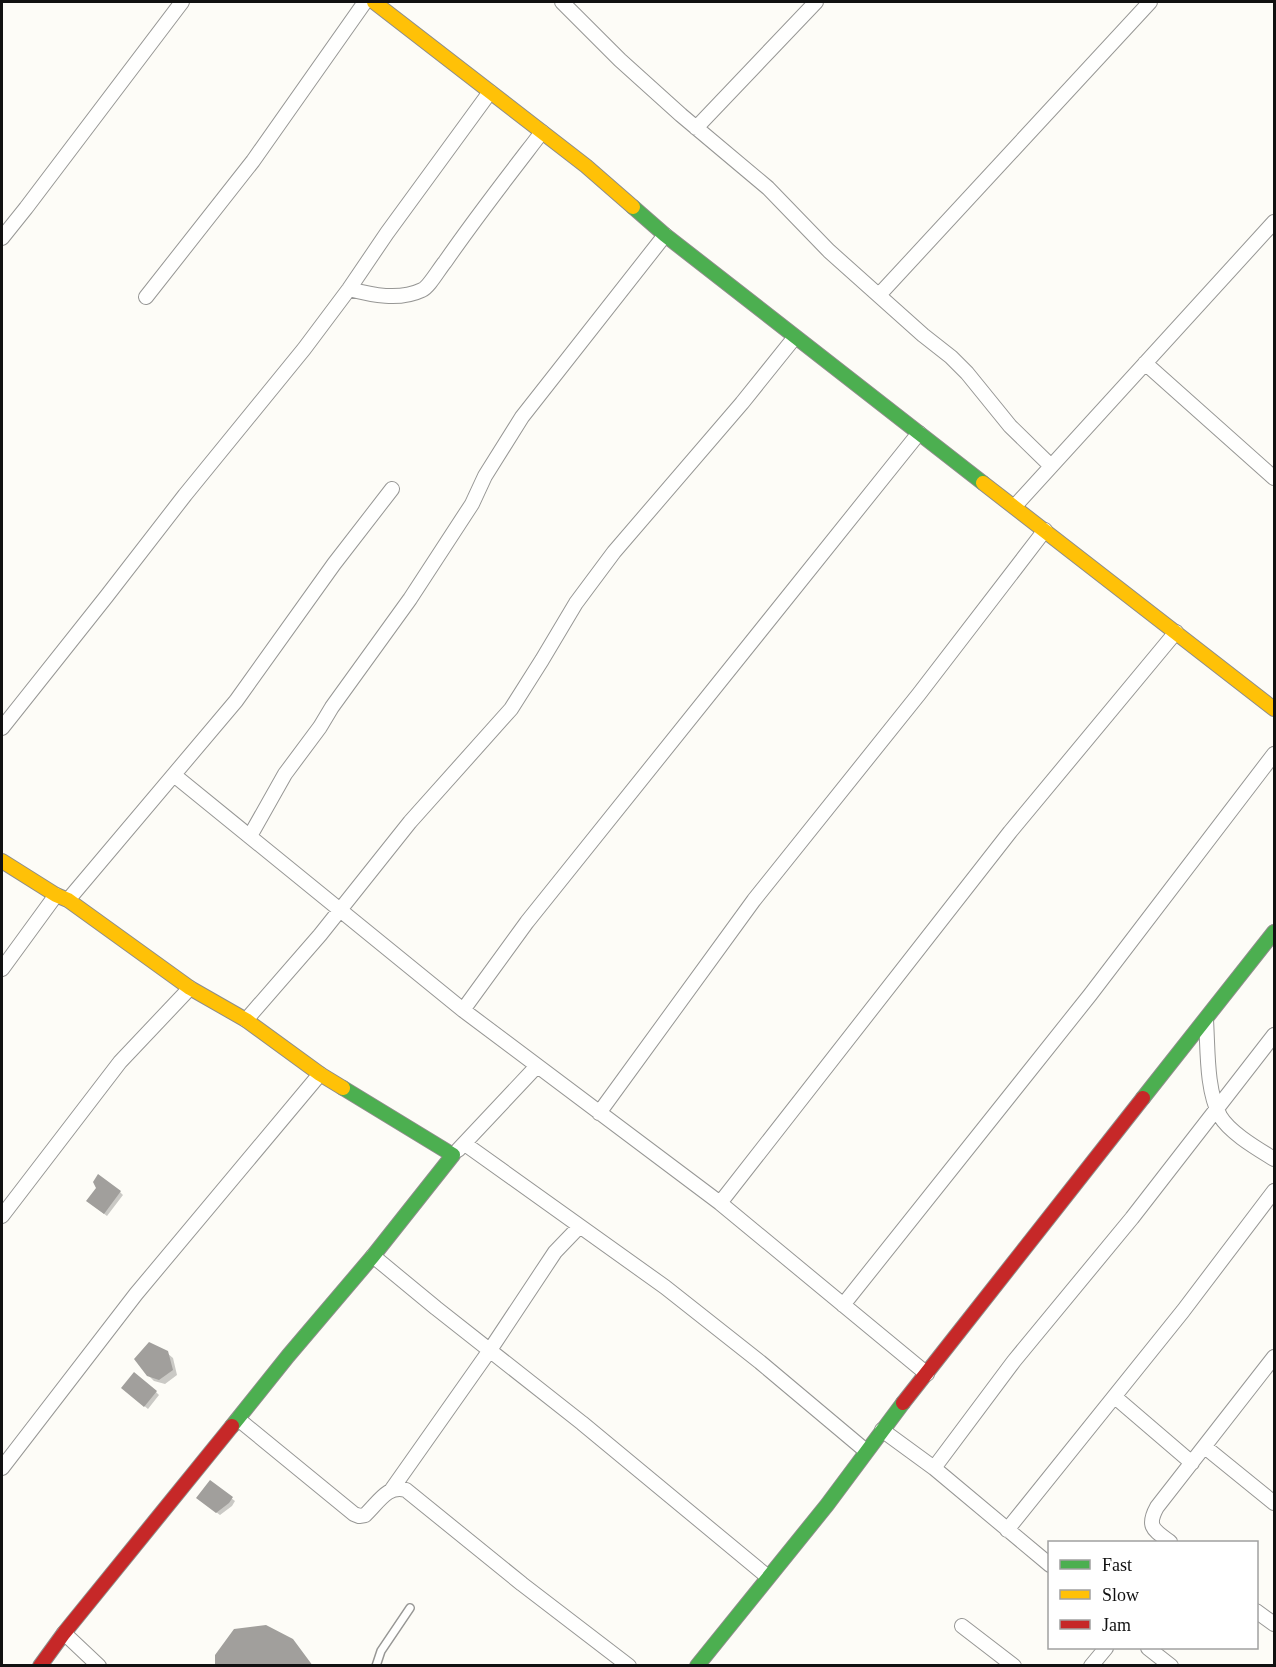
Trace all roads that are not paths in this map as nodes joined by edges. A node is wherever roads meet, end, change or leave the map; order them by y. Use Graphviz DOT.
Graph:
graph roads {
  1 [pos="182,2"];
  2 [pos="365,2"];
  3 [pos="374,2"];
  4 [pos="562,2"];
  5 [pos="816,2"];
  6 [pos="1150,2"];
  7 [pos="490,92"];
  8 [pos="696,128"];
  9 [pos="542,132"];
  10 [pos="1275,222"];
  11 [pos="665,234"];
  12 [pos="2,238"];
  13 [pos="349,289"];
  14 [pos="879,295"];
  15 [pos="146,297"];
  16 [pos="795,337"];
  17 [pos="1145,363"];
  18 [pos="919,433"];
  19 [pos="1051,466"];
  20 [pos="1275,478"];
  21 [pos="392,489"];
  22 [pos="1015,507"];
  23 [pos="1045,530"];
  24 [pos="1176,632"];
  25 [pos="1275,709"];
  26 [pos="2,728"];
  27 [pos="1275,754"];
  28 [pos="174,775"];
  29 [pos="250,836"];
  30 [pos="2,861"];
  31 [pos="62,897"];
  32 [pos="340,909"];
  33 [pos="1275,932"];
  34 [pos="2,969"];
  35 [pos="190,988"];
  36 [pos="463,1010"];
  37 [pos="246,1020"];
  38 [pos="1206,1020"];
  39 [pos="1275,1035"];
  40 [pos="537,1066"];
  41 [pos="320,1074"];
  42 [pos="1217,1108"];
  43 [pos="599,1113"];
  44 [pos="465,1143"];
  45 [pos="453,1155"];
  46 [pos="1275,1159"];
  47 [pos="1275,1191"];
  48 [pos="720,1203"];
  49 [pos="2,1216"];
  50 [pos="579,1227"];
  51 [pos="373,1256"];
  52 [pos="843,1305"];
  53 [pos="490,1350"];
  54 [pos="1275,1357"];
  55 [pos="927,1374"];
  56 [pos="1114,1397"];
  57 [pos="238,1419"];
  58 [pos="882,1430"];
  59 [pos="1204,1447"];
  60 [pos="866,1451"];
  61 [pos="1192,1463"];
  62 [pos="2,1468"];
  63 [pos="934,1468"];
  64 [pos="392,1489"];
  65 [pos="1275,1503"];
  66 [pos="1007,1530"];
  67 [pos="1169,1541"];
  68 [pos="1048,1564"];
  69 [pos="768,1577"];
  70 [pos="410,1608"];
  71 [pos="1258,1612"];
  72 [pos="1275,1624"];
  73 [pos="962,1626"];
  74 [pos="64,1633"];
  75 [pos="1104,1649"];
  76 [pos="1151,1649"];
  77 [pos="40,1665"];
  78 [pos="99,1665"];
  79 [pos="376,1665"];
  80 [pos="629,1665"];
  81 [pos="697,1665"];
  82 [pos="1014,1665"];
  83 [pos="1091,1665"];
  84 [pos="1171,1665"];
  1 -- 12 [label="street"];
  2 -- 15 [label="street"];
  3 -- 7 [label="street"];
  4 -- 8 [label="street"];
  5 -- 8 [label="street"];
  6 -- 14 [label="street"];
  7 -- 9 [label="street"];
  7 -- 13 [label="street"];
  8 -- 14 [label="street"];
  9 -- 11 [label="street"];
  9 -- 13 [label="street"];
  10 -- 17 [label="street"];
  11 -- 16 [label="street"];
  11 -- 29 [label="street"];
  13 -- 26 [label="street"];
  14 -- 19 [label="street"];
  16 -- 18 [label="street"];
  16 -- 32 [label="street"];
  17 -- 19 [label="street"];
  17 -- 20 [label="street"];
  18 -- 22 [label="street"];
  18 -- 36 [label="street"];
  19 -- 22 [label="street"];
  21 -- 28 [label="street"];
  22 -- 23 [label="street"];
  23 -- 24 [label="street"];
  23 -- 43 [label="street"];
  24 -- 25 [label="street"];
  24 -- 48 [label="street"];
  27 -- 52 [label="street"];
  28 -- 29 [label="street"];
  28 -- 31 [label="street"];
  29 -- 32 [label="street"];
  30 -- 31 [label="street"];
  31 -- 34 [label="street"];
  31 -- 35 [label="street"];
  32 -- 36 [label="street"];
  32 -- 37 [label="street"];
  33 -- 38 [label="street"];
  35 -- 37 [label="street"];
  35 -- 49 [label="street"];
  36 -- 40 [label="street"];
  37 -- 41 [label="street"];
  38 -- 42 [label="street"];
  38 -- 55 [label="street"];
  39 -- 42 [label="street"];
  40 -- 43 [label="street"];
  40 -- 44 [label="street"];
  41 -- 45 [label="street"];
  41 -- 62 [label="street"];
  42 -- 46 [label="street"];
  42 -- 63 [label="street"];
  43 -- 48 [label="street"];
  44 -- 45 [label="street"];
  44 -- 50 [label="street"];
  45 -- 51 [label="street"];
  47 -- 56 [label="street"];
  48 -- 52 [label="street"];
  50 -- 53 [label="street"];
  50 -- 60 [label="street"];
  51 -- 53 [label="street"];
  51 -- 57 [label="street"];
  52 -- 55 [label="street"];
  53 -- 64 [label="street"];
  53 -- 69 [label="street"];
  54 -- 59 [label="street"];
  55 -- 58 [label="street"];
  56 -- 61 [label="street"];
  56 -- 66 [label="street"];
  57 -- 64 [label="street"];
  57 -- 74 [label="street"];
  58 -- 60 [label="street"];
  58 -- 63 [label="street"];
  59 -- 61 [label="street"];
  59 -- 65 [label="street"];
  60 -- 69 [label="street"];
  61 -- 67 [label="street"];
  63 -- 66 [label="street"];
  64 -- 80 [label="street"];
  66 -- 68 [label="street"];
  69 -- 81 [label="street"];
  70 -- 79 [label="lane"];
  71 -- 72 [label="street"];
  73 -- 82 [label="street"];
  74 -- 77 [label="street"];
  74 -- 78 [label="street"];
  75 -- 83 [label="street"];
  76 -- 84 [label="street"];
}
